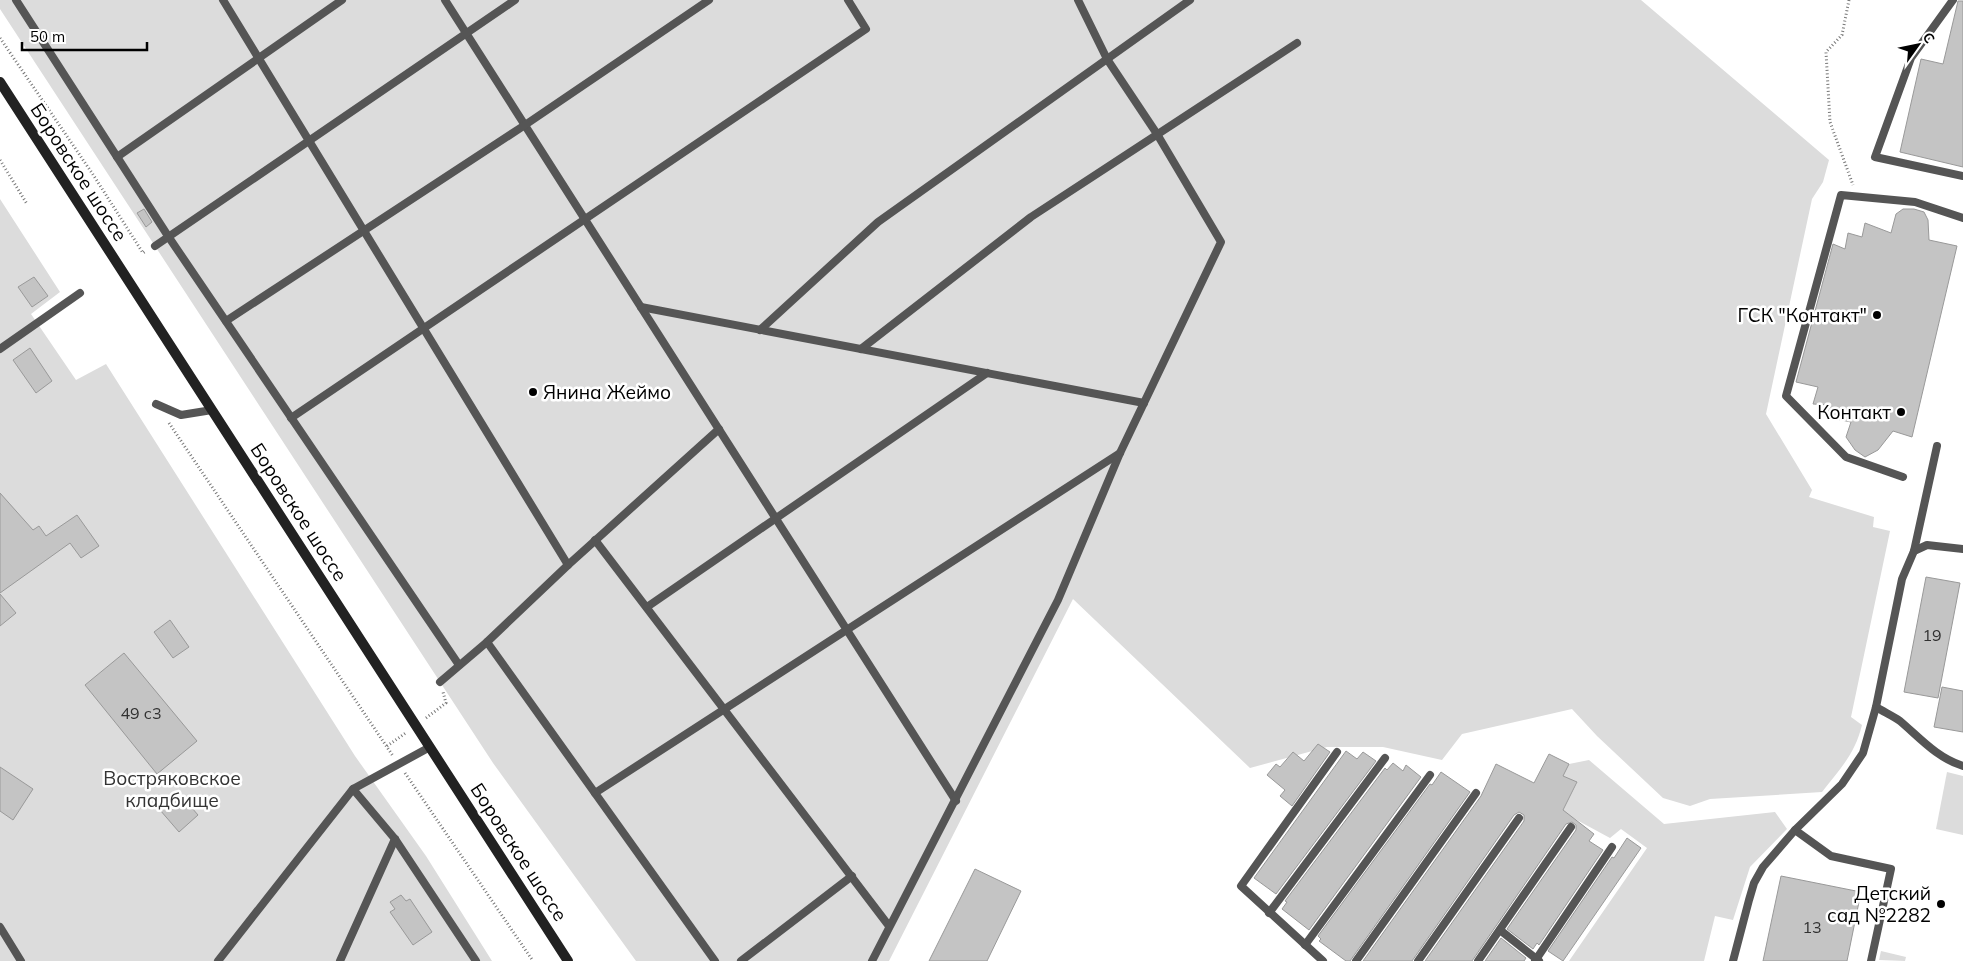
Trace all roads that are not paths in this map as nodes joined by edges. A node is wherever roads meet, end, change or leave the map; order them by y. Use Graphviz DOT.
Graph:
graph roads {
  1 [pos="16,0"];
  2 [pos="223,0"];
  3 [pos="342,0"];
  4 [pos="446,0"];
  5 [pos="515,0"];
  6 [pos="709,0"];
  7 [pos="848,0"];
  8 [pos="1078,0"];
  9 [pos="1190,0"];
  10 [pos="1952,0"];
  11 [pos="467,33"];
  12 [pos="1297,43"];
  13 [pos="258,58"];
  14 [pos="1107,59"];
  15 [pos="0,82"];
  16 [pos="525,125"];
  17 [pos="1158,134"];
  18 [pos="309,140"];
  19 [pos="117,157"];
  20 [pos="1963,176"];
  21 [pos="1963,218"];
  22 [pos="585,219"];
  23 [pos="364,231"];
  24 [pos="168,236"];
  25 [pos="155,246"];
  26 [pos="80,293"];
  27 [pos="641,307"];
  28 [pos="226,321"];
  29 [pos="423,328"];
  30 [pos="760,330"];
  31 [pos="0,349"];
  32 [pos="860,349"];
  33 [pos="987,373"];
  34 [pos="1144,403"];
  35 [pos="156,404"];
  36 [pos="212,410"];
  37 [pos="291,418"];
  38 [pos="719,429"];
  39 [pos="1937,446"];
  40 [pos="1120,453"];
  41 [pos="1903,477"];
  42 [pos="776,518"];
  43 [pos="595,540"];
  44 [pos="1963,550"];
  45 [pos="1914,551"];
  46 [pos="568,565"];
  47 [pos="647,607"];
  48 [pos="847,630"];
  49 [pos="486,642"];
  50 [pos="459,665"];
  51 [pos="440,682"];
  52 [pos="1876,707"];
  53 [pos="725,710"];
  54 [pos="430,747"];
  55 [pos="1337,752"];
  56 [pos="1385,758"];
  57 [pos="1963,766"];
  58 [pos="1430,775"];
  59 [pos="353,789"];
  60 [pos="1476,793"];
  61 [pos="595,794"];
  62 [pos="956,800"];
  63 [pos="1519,818"];
  64 [pos="1571,827"];
  65 [pos="1795,830"];
  66 [pos="396,839"];
  67 [pos="1612,847"];
  68 [pos="852,876"];
  69 [pos="1269,913"];
  70 [pos="890,926"];
  71 [pos="0,927"];
  72 [pos="1500,930"];
  73 [pos="1305,945"];
  74 [pos="1537,960"];
  75 [pos="21,961"];
  76 [pos="218,961"];
  77 [pos="340,961"];
  78 [pos="476,961"];
  79 [pos="568,961"];
  80 [pos="716,961"];
  81 [pos="741,961"];
  82 [pos="872,961"];
  83 [pos="1323,961"];
  84 [pos="1356,961"];
  85 [pos="1418,961"];
  86 [pos="1478,961"];
  87 [pos="1733,961"];
  88 [pos="1871,961"];
  1 -- 19 [label="lane"];
  2 -- 13 [label="lane"];
  3 -- 13 [label="lane"];
  4 -- 11 [label="lane"];
  5 -- 11 [label="lane"];
  6 -- 16 [label="lane"];
  7 -- 22 [label="lane"];
  8 -- 14 [label="lane"];
  9 -- 14 [label="lane"];
  10 -- 20 [label="lane"];
  11 -- 16 [label="lane"];
  11 -- 18 [label="lane"];
  12 -- 17 [label="lane"];
  13 -- 18 [label="lane"];
  13 -- 19 [label="lane"];
  14 -- 17 [label="lane"];
  14 -- 30 [label="lane"];
  15 -- 36 [label="street, Боровское шоссе"];
  16 -- 22 [label="lane"];
  16 -- 23 [label="lane"];
  17 -- 32 [label="lane"];
  17 -- 34 [label="lane"];
  18 -- 23 [label="lane"];
  18 -- 24 [label="lane"];
  19 -- 24 [label="lane"];
  21 -- 41 [label="lane"];
  22 -- 27 [label="lane"];
  22 -- 29 [label="lane"];
  23 -- 28 [label="lane"];
  23 -- 29 [label="lane"];
  24 -- 25 [label="lane"];
  24 -- 28 [label="lane"];
  26 -- 31 [label="lane"];
  27 -- 30 [label="lane"];
  27 -- 38 [label="lane"];
  28 -- 37 [label="lane"];
  29 -- 37 [label="lane"];
  29 -- 46 [label="lane"];
  30 -- 32 [label="lane"];
  32 -- 33 [label="lane"];
  33 -- 34 [label="lane"];
  33 -- 42 [label="lane"];
  34 -- 40 [label="lane"];
  35 -- 36 [label="lane"];
  36 -- 54 [label="street, Боровское шоссе"];
  37 -- 50 [label="lane"];
  38 -- 42 [label="lane"];
  38 -- 43 [label="lane"];
  39 -- 45 [label="lane"];
  40 -- 48 [label="lane"];
  40 -- 62 [label="lane"];
  42 -- 47 [label="lane"];
  42 -- 48 [label="lane"];
  43 -- 46 [label="lane"];
  43 -- 47 [label="lane"];
  44 -- 45 [label="lane"];
  45 -- 52 [label="lane"];
  46 -- 49 [label="lane"];
  47 -- 53 [label="lane"];
  48 -- 53 [label="lane"];
  48 -- 62 [label="lane"];
  49 -- 50 [label="lane"];
  49 -- 61 [label="lane"];
  50 -- 51 [label="lane"];
  52 -- 57 [label="lane"];
  52 -- 65 [label="lane"];
  53 -- 61 [label="lane"];
  53 -- 68 [label="lane"];
  54 -- 59 [label="lane"];
  54 -- 79 [label="street, Боровское шоссе"];
  55 -- 69 [label="lane"];
  56 -- 69 [label="lane"];
  58 -- 73 [label="lane"];
  59 -- 66 [label="lane"];
  59 -- 76 [label="lane"];
  60 -- 84 [label="lane"];
  61 -- 80 [label="lane"];
  62 -- 70 [label="lane"];
  63 -- 85 [label="lane"];
  64 -- 72 [label="lane"];
  65 -- 87 [label="lane"];
  65 -- 88 [label="lane"];
  66 -- 77 [label="lane"];
  66 -- 78 [label="lane"];
  67 -- 74 [label="lane"];
  68 -- 70 [label="lane"];
  68 -- 81 [label="lane"];
  69 -- 73 [label="lane"];
  70 -- 82 [label="lane"];
  71 -- 75 [label="lane"];
  72 -- 74 [label="lane"];
  72 -- 86 [label="lane"];
  73 -- 83 [label="lane"];
}
